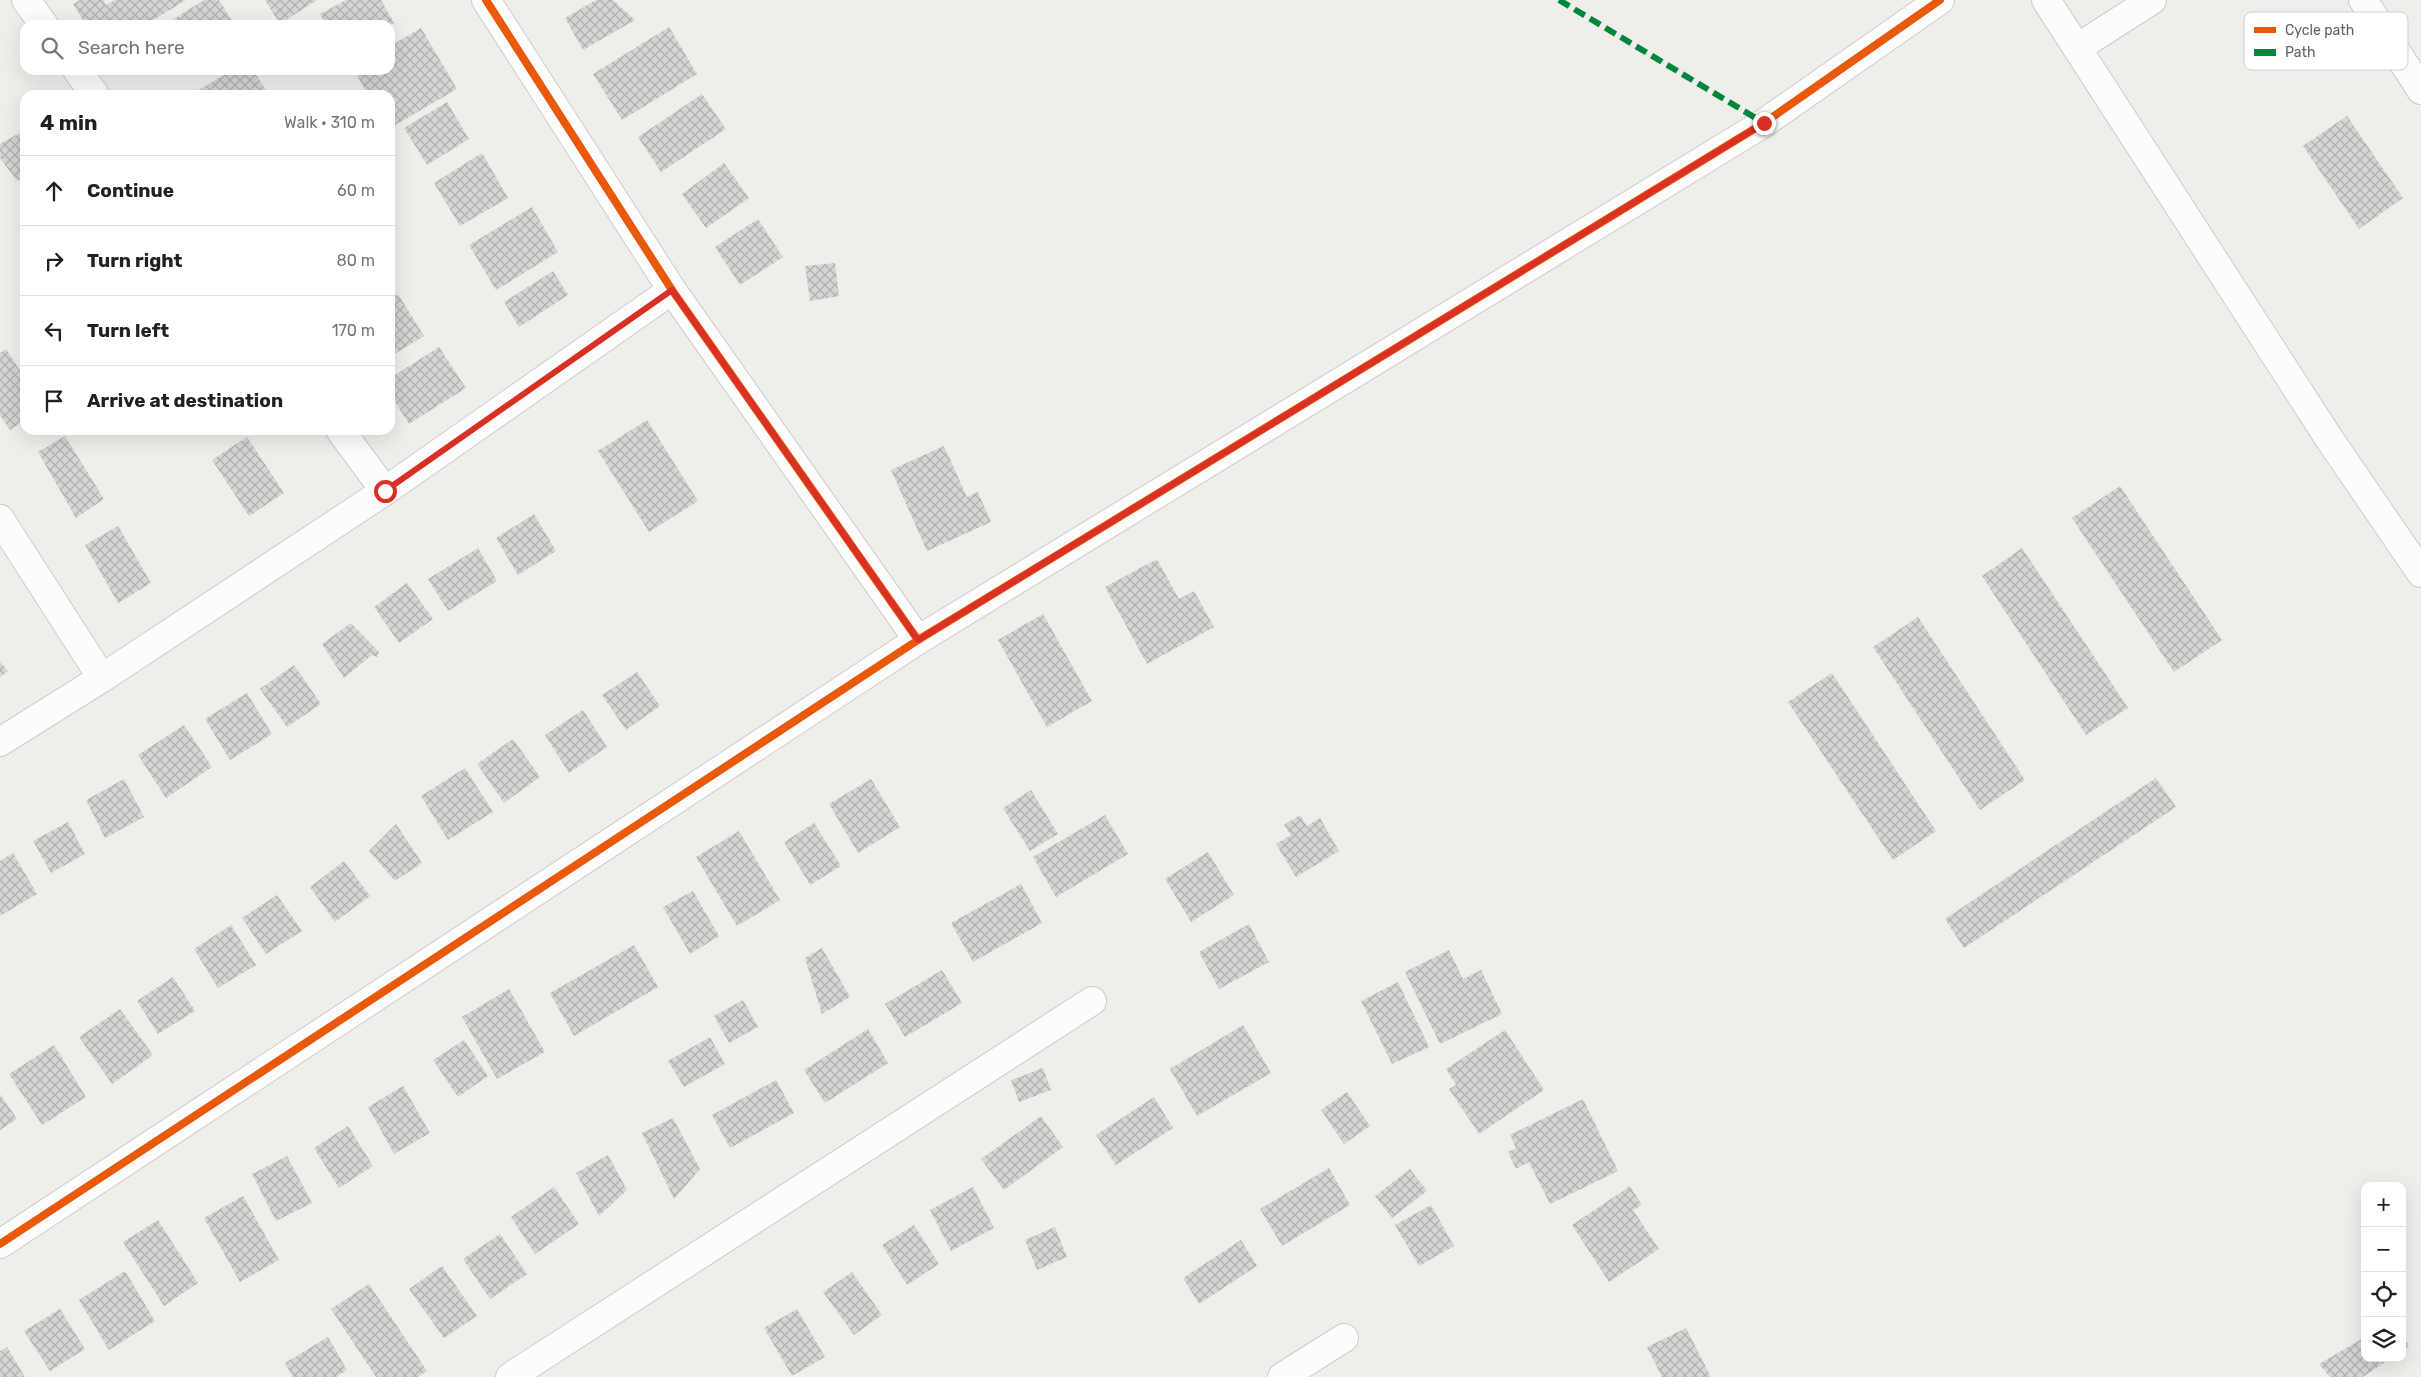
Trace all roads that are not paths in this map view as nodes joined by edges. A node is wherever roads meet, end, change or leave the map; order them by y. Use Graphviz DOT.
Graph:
graph roads {
  1 [pos="26,0"];
  2 [pos="486,0"];
  3 [pos="1940,0"];
  4 [pos="2046,0"];
  5 [pos="2152,0"];
  6 [pos="2363,0"];
  7 [pos="2371,12"];
  8 [pos="40,20"];
  9 [pos="2077,48"];
  10 [pos="2408,70"];
  11 [pos="81,75"];
  12 [pos="91,90"];
  13 [pos="2421,90"];
  14 [pos="672,290"];
  15 [pos="344,435"];
  16 [pos="385,491"];
  17 [pos="0,519"];
  18 [pos="2421,573"];
  19 [pos="918,640"];
  20 [pos="102,678"];
  21 [pos="0,742"];
  22 [pos="1092,1001"];
  23 [pos="0,1244"];
  24 [pos="1344,1338"];
  25 [pos="510,1377"];
  26 [pos="1282,1377"];
  1 -- 8 [label="street"];
  2 -- 14 [label="street"];
  3 -- 19 [label="street"];
  4 -- 9 [label="street"];
  5 -- 9 [label="street"];
  6 -- 7 [label="street"];
  9 -- 18 [label="street"];
  10 -- 13 [label="street"];
  11 -- 12 [label="street"];
  14 -- 16 [label="street"];
  14 -- 19 [label="street"];
  15 -- 16 [label="street"];
  16 -- 20 [label="street"];
  17 -- 20 [label="street"];
  19 -- 23 [label="street"];
  20 -- 21 [label="street"];
  22 -- 25 [label="street"];
  24 -- 26 [label="street"];
}
